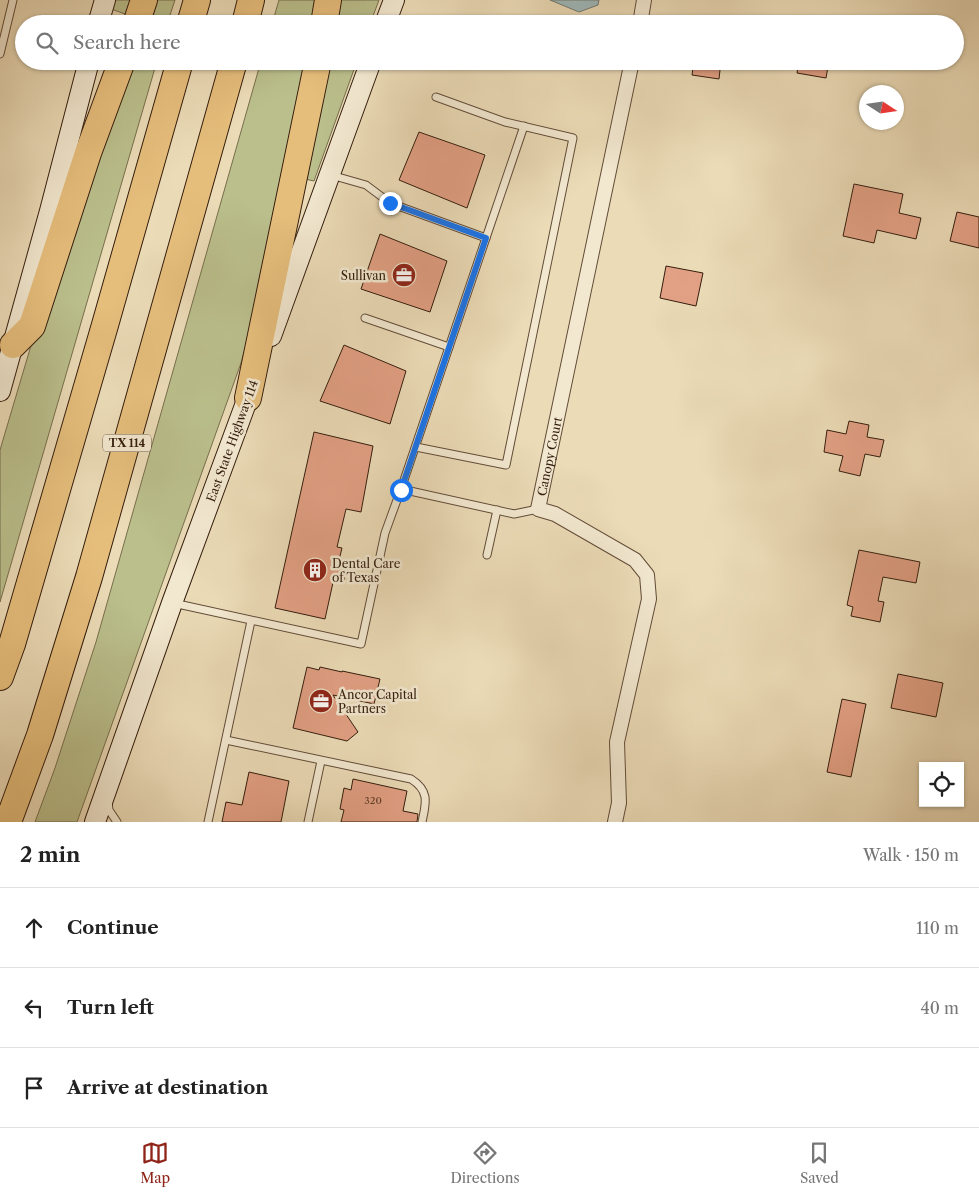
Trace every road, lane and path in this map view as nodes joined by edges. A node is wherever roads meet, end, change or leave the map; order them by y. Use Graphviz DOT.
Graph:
graph roads {
  1 [pos="13,0"];
  2 [pos="105,0"];
  3 [pos="144,0"];
  4 [pos="197,0"];
  5 [pos="251,0"];
  6 [pos="328,0"];
  7 [pos="394,0"];
  8 [pos="644,0"];
  9 [pos="101,15"];
  10 [pos="139,15"];
  11 [pos="193,15"];
  12 [pos="247,15"];
  13 [pos="326,15"];
  14 [pos="388,15"];
  15 [pos="642,15"];
  16 [pos="0,54"];
  17 [pos="87,70"];
  18 [pos="119,70"];
  19 [pos="177,70"];
  20 [pos="231,70"];
  21 [pos="316,70"];
  22 [pos="368,70"];
  23 [pos="630,70"];
  24 [pos="436,97"];
  25 [pos="524,126"];
  26 [pos="329,174"];
  27 [pos="486,238"];
  28 [pos="365,318"];
  29 [pos="13,345"];
  30 [pos="449,348"];
  31 [pos="0,391"];
  32 [pos="248,398"];
  33 [pos="416,447"];
  34 [pos="401,490"];
  35 [pos="538,509"];
  36 [pos="497,510"];
  37 [pos="487,555"];
  38 [pos="172,603"];
  39 [pos="251,621"];
  40 [pos="0,677"];
  41 [pos="226,740"];
  42 [pos="321,761"];
  43 [pos="106,790"];
  44 [pos="8,822"];
  45 [pos="95,822"];
  46 [pos="117,822"];
  47 [pos="208,822"];
  48 [pos="308,822"];
  49 [pos="422,822"];
  50 [pos="615,822"];
  1 -- 16 [label="lane"];
  2 -- 9 [label="main road"];
  3 -- 10 [label="highway"];
  4 -- 11 [label="highway"];
  5 -- 12 [label="highway"];
  6 -- 13 [label="highway"];
  7 -- 14 [label="main road"];
  8 -- 15 [label="street"];
  17 -- 29 [label="main road"];
  18 -- 29 [label="highway"];
  19 -- 40 [label="highway"];
  20 -- 44 [label="highway, TX 114"];
  21 -- 32 [label="highway"];
  22 -- 26 [label="main road, East State Highway 114"];
  23 -- 35 [label="street, Canopy Court"];
  24 -- 25 [label="lane"];
  25 -- 27 [label="lane"];
  25 -- 33 [label="lane"];
  26 -- 27 [label="lane"];
  26 -- 32 [label="main road, East State Highway 114"];
  27 -- 30 [label="lane"];
  28 -- 30 [label="lane"];
  29 -- 31 [label="main road"];
  30 -- 33 [label="lane"];
  32 -- 38 [label="main road, East State Highway 114"];
  33 -- 34 [label="lane"];
  34 -- 36 [label="lane"];
  34 -- 39 [label="lane"];
  35 -- 36 [label="lane"];
  35 -- 50 [label="street, Canopy Court"];
  36 -- 37 [label="lane"];
  38 -- 39 [label="lane"];
  38 -- 43 [label="main road, East State Highway 114"];
  39 -- 41 [label="lane"];
  41 -- 42 [label="lane"];
  41 -- 47 [label="lane"];
  42 -- 48 [label="lane"];
  42 -- 49 [label="lane"];
  43 -- 45 [label="main road, East State Highway 114"];
  43 -- 46 [label="lane"];
}
